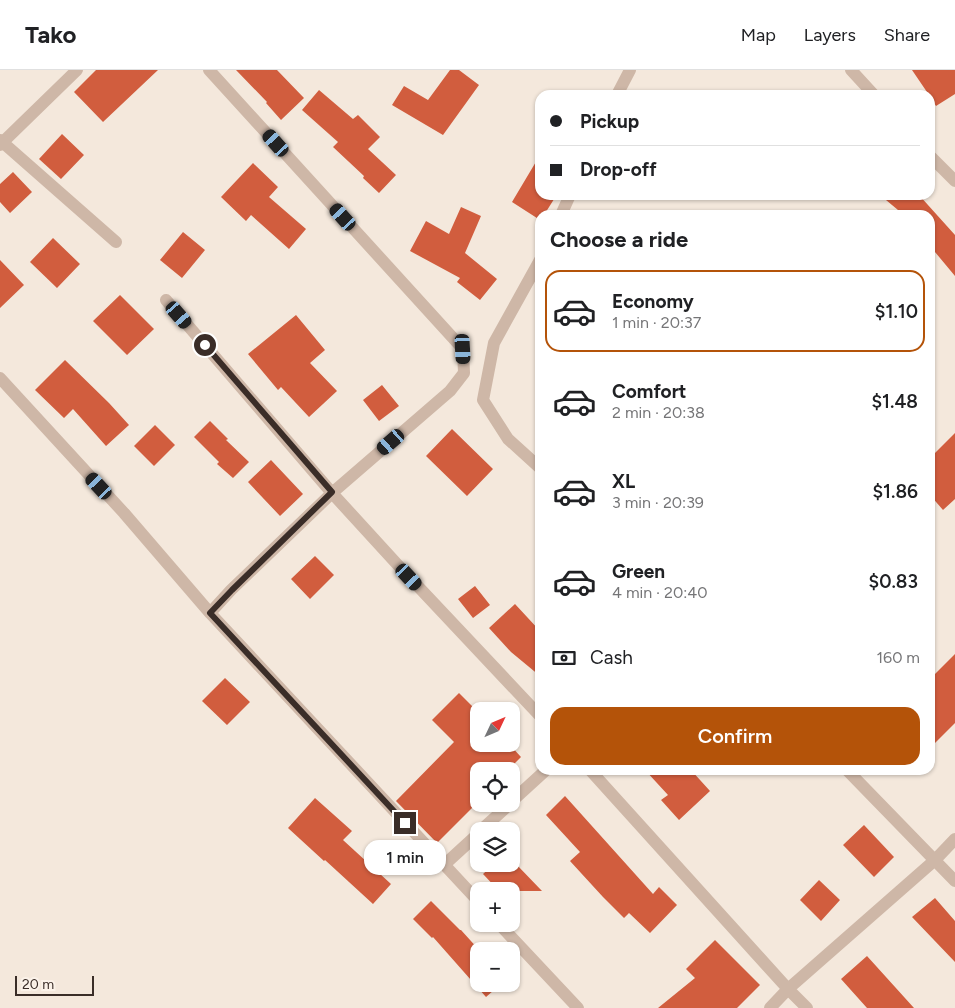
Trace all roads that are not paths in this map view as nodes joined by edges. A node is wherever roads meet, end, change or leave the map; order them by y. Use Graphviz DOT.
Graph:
graph roads {
  1 [pos="77,70"];
  2 [pos="209,70"];
  3 [pos="630,70"];
  4 [pos="851,70"];
  5 [pos="620,90"];
  6 [pos="869,90"];
  7 [pos="1,142"];
  8 [pos="935,161"];
  9 [pos="955,181"];
  10 [pos="116,242"];
  11 [pos="535,269"];
  12 [pos="166,300"];
  13 [pos="0,378"];
  14 [pos="535,463"];
  15 [pos="332,492"];
  16 [pos="210,613"];
  17 [pos="535,711"];
  18 [pos="541,775"];
  19 [pos="595,775"];
  20 [pos="852,775"];
  21 [pos="520,795"];
  22 [pos="501,812"];
  23 [pos="491,822"];
  24 [pos="955,839"];
  25 [pos="470,841"];
  26 [pos="935,860"];
  27 [pos="444,865"];
  28 [pos="955,881"];
  29 [pos="470,892"];
  30 [pos="507,932"];
  31 [pos="788,989"];
  32 [pos="578,1008"];
  33 [pos="770,1008"];
  34 [pos="807,1008"];
  1 -- 7 [label="street"];
  2 -- 15 [label="street"];
  3 -- 5 [label="street"];
  4 -- 6 [label="street"];
  7 -- 10 [label="street"];
  8 -- 9 [label="street"];
  11 -- 14 [label="street"];
  12 -- 15 [label="street"];
  13 -- 16 [label="street"];
  15 -- 16 [label="street"];
  15 -- 17 [label="street"];
  16 -- 27 [label="street"];
  18 -- 21 [label="street"];
  19 -- 31 [label="street"];
  20 -- 26 [label="street"];
  22 -- 23 [label="street"];
  24 -- 26 [label="street"];
  25 -- 27 [label="street"];
  26 -- 28 [label="street"];
  26 -- 31 [label="street"];
  27 -- 29 [label="street"];
  30 -- 32 [label="street"];
  31 -- 33 [label="street"];
  31 -- 34 [label="street"];
}
